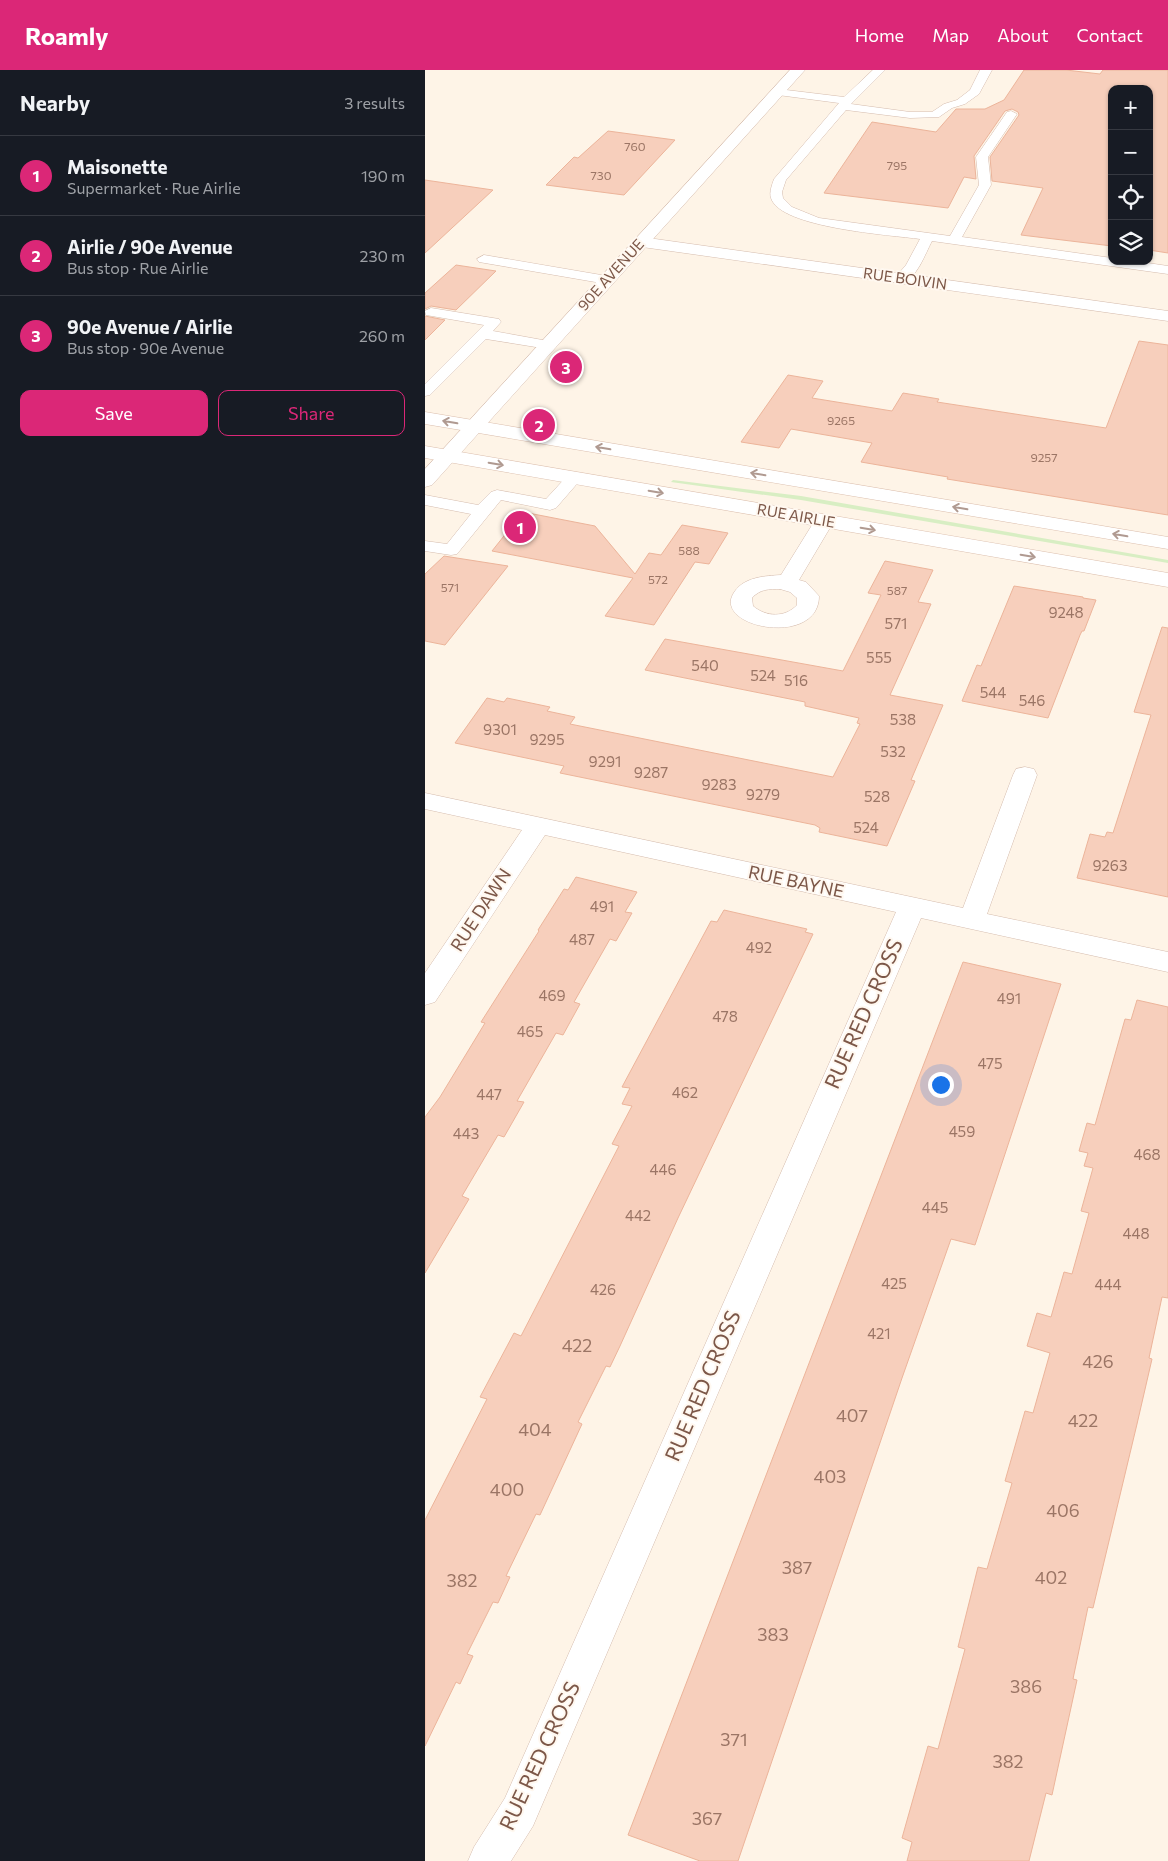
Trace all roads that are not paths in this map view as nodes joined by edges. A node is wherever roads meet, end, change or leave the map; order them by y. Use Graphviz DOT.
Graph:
graph roads {
  1 [pos="798,70"];
  2 [pos="879,70"];
  3 [pos="986,70"];
  4 [pos="777,92"];
  5 [pos="845,104"];
  6 [pos="1011,114"];
  7 [pos="928,237"];
  8 [pos="954,241"];
  9 [pos="641,242"];
  10 [pos="484,259"];
  11 [pos="1168,270"];
  12 [pos="901,278"];
  13 [pos="607,280"];
  14 [pos="431,312"];
  15 [pos="1168,316"];
  16 [pos="483,334"];
  17 [pos="548,345"];
  18 [pos="425,392"];
  19 [pos="425,418"];
  20 [pos="474,427"];
  21 [pos="425,452"];
  22 [pos="448,456"];
  23 [pos="574,478"];
  24 [pos="425,481"];
  25 [pos="425,500"];
  26 [pos="482,511"];
  27 [pos="824,521"];
  28 [pos="1168,543"];
  29 [pos="425,546"];
  30 [pos="1168,580"];
  31 [pos="787,583"];
  32 [pos="1025,775"];
  33 [pos="425,801"];
  34 [pos="539,825"];
  35 [pos="912,907"];
  36 [pos="972,919"];
  37 [pos="1168,962"];
  38 [pos="425,995"];
  39 [pos="487,1861"];
  1 -- 4 [label="street, 90E AVENUE"];
  2 -- 5 [label="lane"];
  3 -- 5 [label="lane"];
  4 -- 5 [label="lane"];
  4 -- 9 [label="street, 90E AVENUE"];
  5 -- 7 [label="lane"];
  6 -- 8 [label="lane"];
  7 -- 8 [label="lane"];
  7 -- 12 [label="lane"];
  8 -- 11 [label="lane"];
  9 -- 12 [label="street, RUE BOIVIN"];
  9 -- 13 [label="street, 90E AVENUE"];
  10 -- 13 [label="lane"];
  12 -- 15 [label="street, RUE BOIVIN"];
  13 -- 17 [label="street, 90E AVENUE"];
  14 -- 16 [label="lane"];
  16 -- 17 [label="lane"];
  16 -- 18 [label="lane"];
  17 -- 20 [label="street, 90E AVENUE"];
  20 -- 19 [label="street, RUE AIRLIE, one-way"];
  20 -- 22 [label="street, 90E AVENUE"];
  28 -- 20 [label="street, RUE AIRLIE, one-way"];
  21 -- 22 [label="street, RUE AIRLIE"];
  22 -- 23 [label="street, RUE AIRLIE, one-way"];
  22 -- 24 [label="street, 90E AVENUE"];
  23 -- 26 [label="lane"];
  23 -- 27 [label="street, RUE AIRLIE, one-way"];
  25 -- 26 [label="lane"];
  26 -- 29 [label="lane"];
  27 -- 30 [label="street, RUE AIRLIE, one-way"];
  27 -- 31 [label="street"];
  32 -- 36 [label="street"];
  33 -- 34 [label="street, RUE BAYNE"];
  34 -- 35 [label="street, RUE BAYNE"];
  34 -- 38 [label="street, RUE DAWN"];
  35 -- 36 [label="street, RUE BAYNE"];
  35 -- 39 [label="street, RUE RED CROSS"];
  36 -- 37 [label="street, RUE BAYNE"];
}
